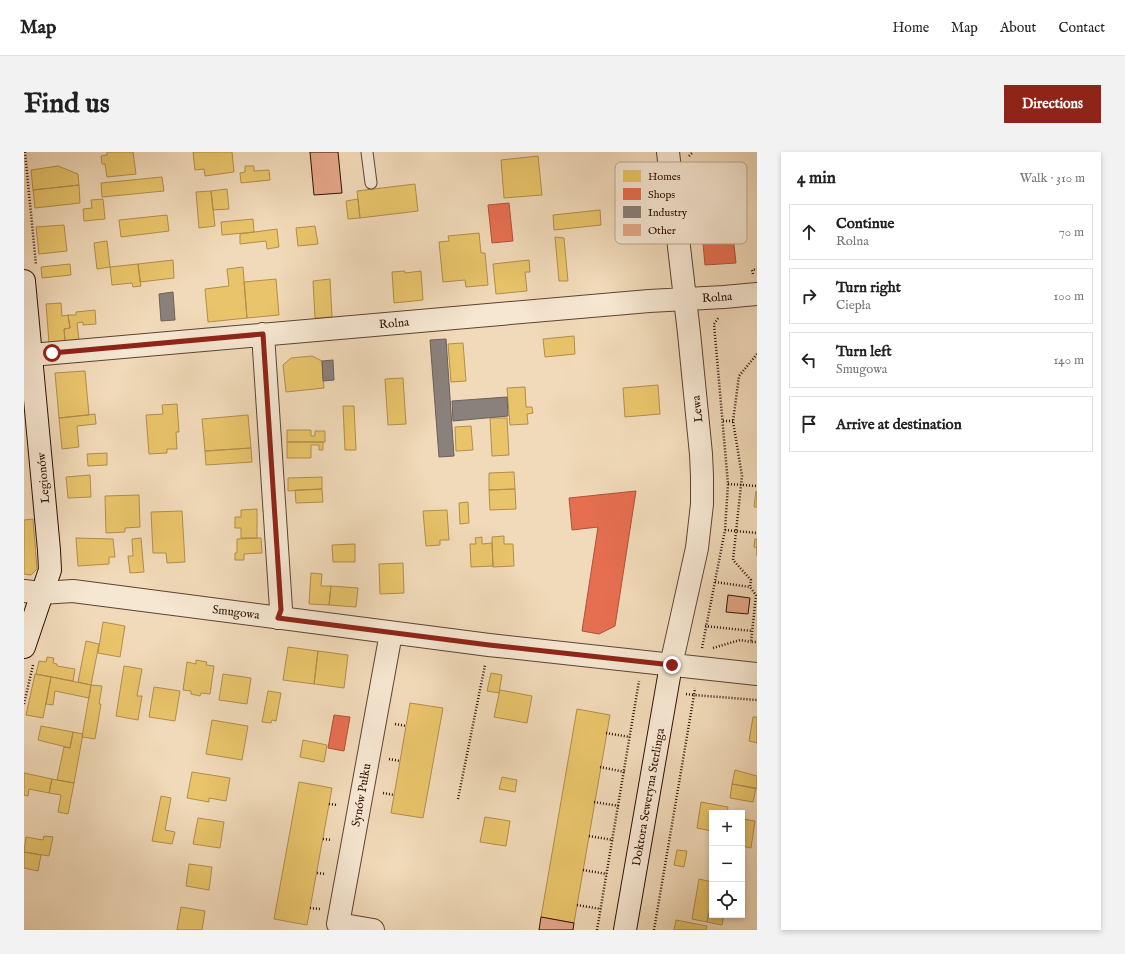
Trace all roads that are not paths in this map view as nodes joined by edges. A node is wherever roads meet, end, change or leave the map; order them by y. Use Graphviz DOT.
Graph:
graph roads {
  1 [pos="368,152"];
  2 [pos="371,183"];
  3 [pos="681,244"];
  4 [pos="30,275"];
  5 [pos="755,285"];
  6 [pos="684,299"];
  7 [pos="263,334"];
  8 [pos="31,355"];
  9 [pos="30,596"];
  10 [pos="278,618"];
  11 [pos="391,633"];
  12 [pos="26,650"];
  13 [pos="672,665"];
  14 [pos="757,674"];
  15 [pos="373,930"];
  16 [pos="625,930"];
  1 -- 2 [label="lane"];
  3 -- 6 [label="street, Lewa"];
  4 -- 8 [label="street, Legionów"];
  5 -- 6 [label="street, Rolna"];
  6 -- 7 [label="street, Rolna"];
  6 -- 13 [label="street, Lewa"];
  7 -- 8 [label="street, Rolna"];
  7 -- 10 [label="street"];
  8 -- 9 [label="street, Legionów"];
  9 -- 10 [label="street, Smugowa"];
  9 -- 12 [label="street, Legionów"];
  10 -- 11 [label="street, Smugowa"];
  11 -- 13 [label="street, Smugowa"];
  11 -- 15 [label="street, Synów Pułku"];
  13 -- 14 [label="street, Smugowa"];
  13 -- 16 [label="street, Doktora Seweryna Sterlinga"];
}
